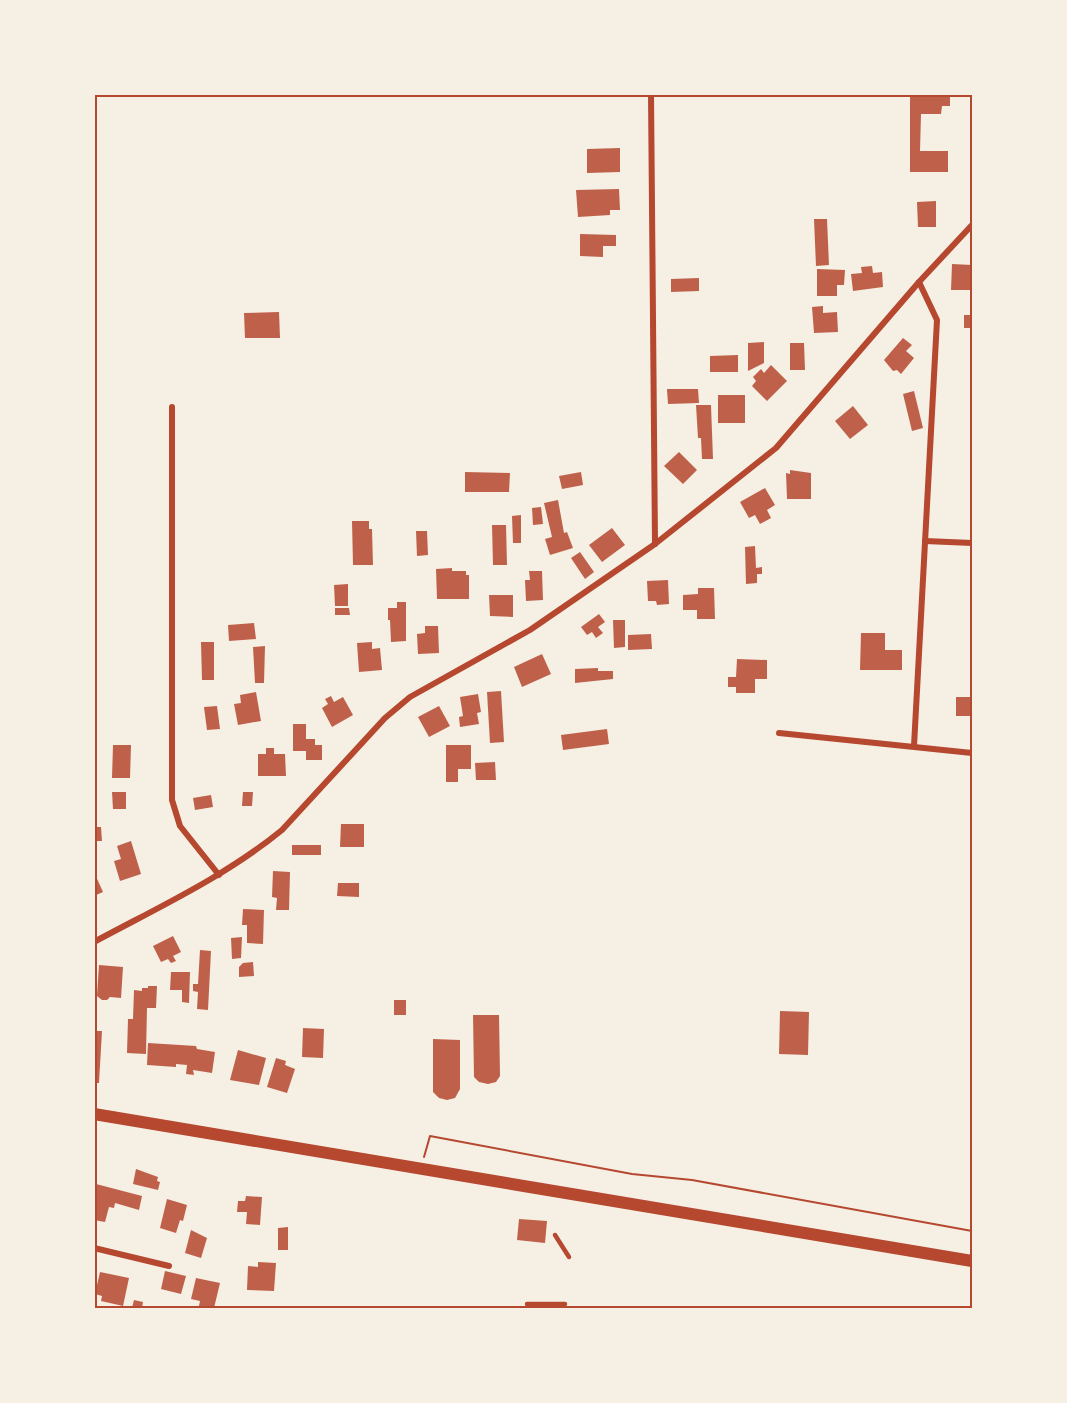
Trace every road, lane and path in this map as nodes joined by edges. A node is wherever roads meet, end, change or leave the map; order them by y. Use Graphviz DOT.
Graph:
graph roads {
  1 [pos="651,94"];
  2 [pos="972,225"];
  3 [pos="919,282"];
  4 [pos="172,407"];
  5 [pos="925,541"];
  6 [pos="972,543"];
  7 [pos="655,544"];
  8 [pos="779,733"];
  9 [pos="914,746"];
  10 [pos="972,753"];
  11 [pos="219,875"];
  12 [pos="94,942"];
  13 [pos="94,1114"];
  14 [pos="422,1169"];
  15 [pos="972,1231"];
  16 [pos="555,1235"];
  17 [pos="94,1248"];
  18 [pos="569,1257"];
  19 [pos="972,1261"];
  20 [pos="169,1266"];
  21 [pos="527,1304"];
  22 [pos="565,1304"];
  1 -- 7 [label="street"];
  2 -- 3 [label="street"];
  3 -- 5 [label="street"];
  3 -- 7 [label="street"];
  4 -- 11 [label="street"];
  5 -- 6 [label="street"];
  5 -- 9 [label="street"];
  7 -- 11 [label="street"];
  8 -- 9 [label="street"];
  9 -- 10 [label="street"];
  11 -- 12 [label="street"];
  13 -- 14 [label="main road"];
  14 -- 15 [label="path"];
  14 -- 19 [label="main road"];
  16 -- 18 [label="lane"];
  17 -- 20 [label="street"];
  21 -- 22 [label="lane"];
}
